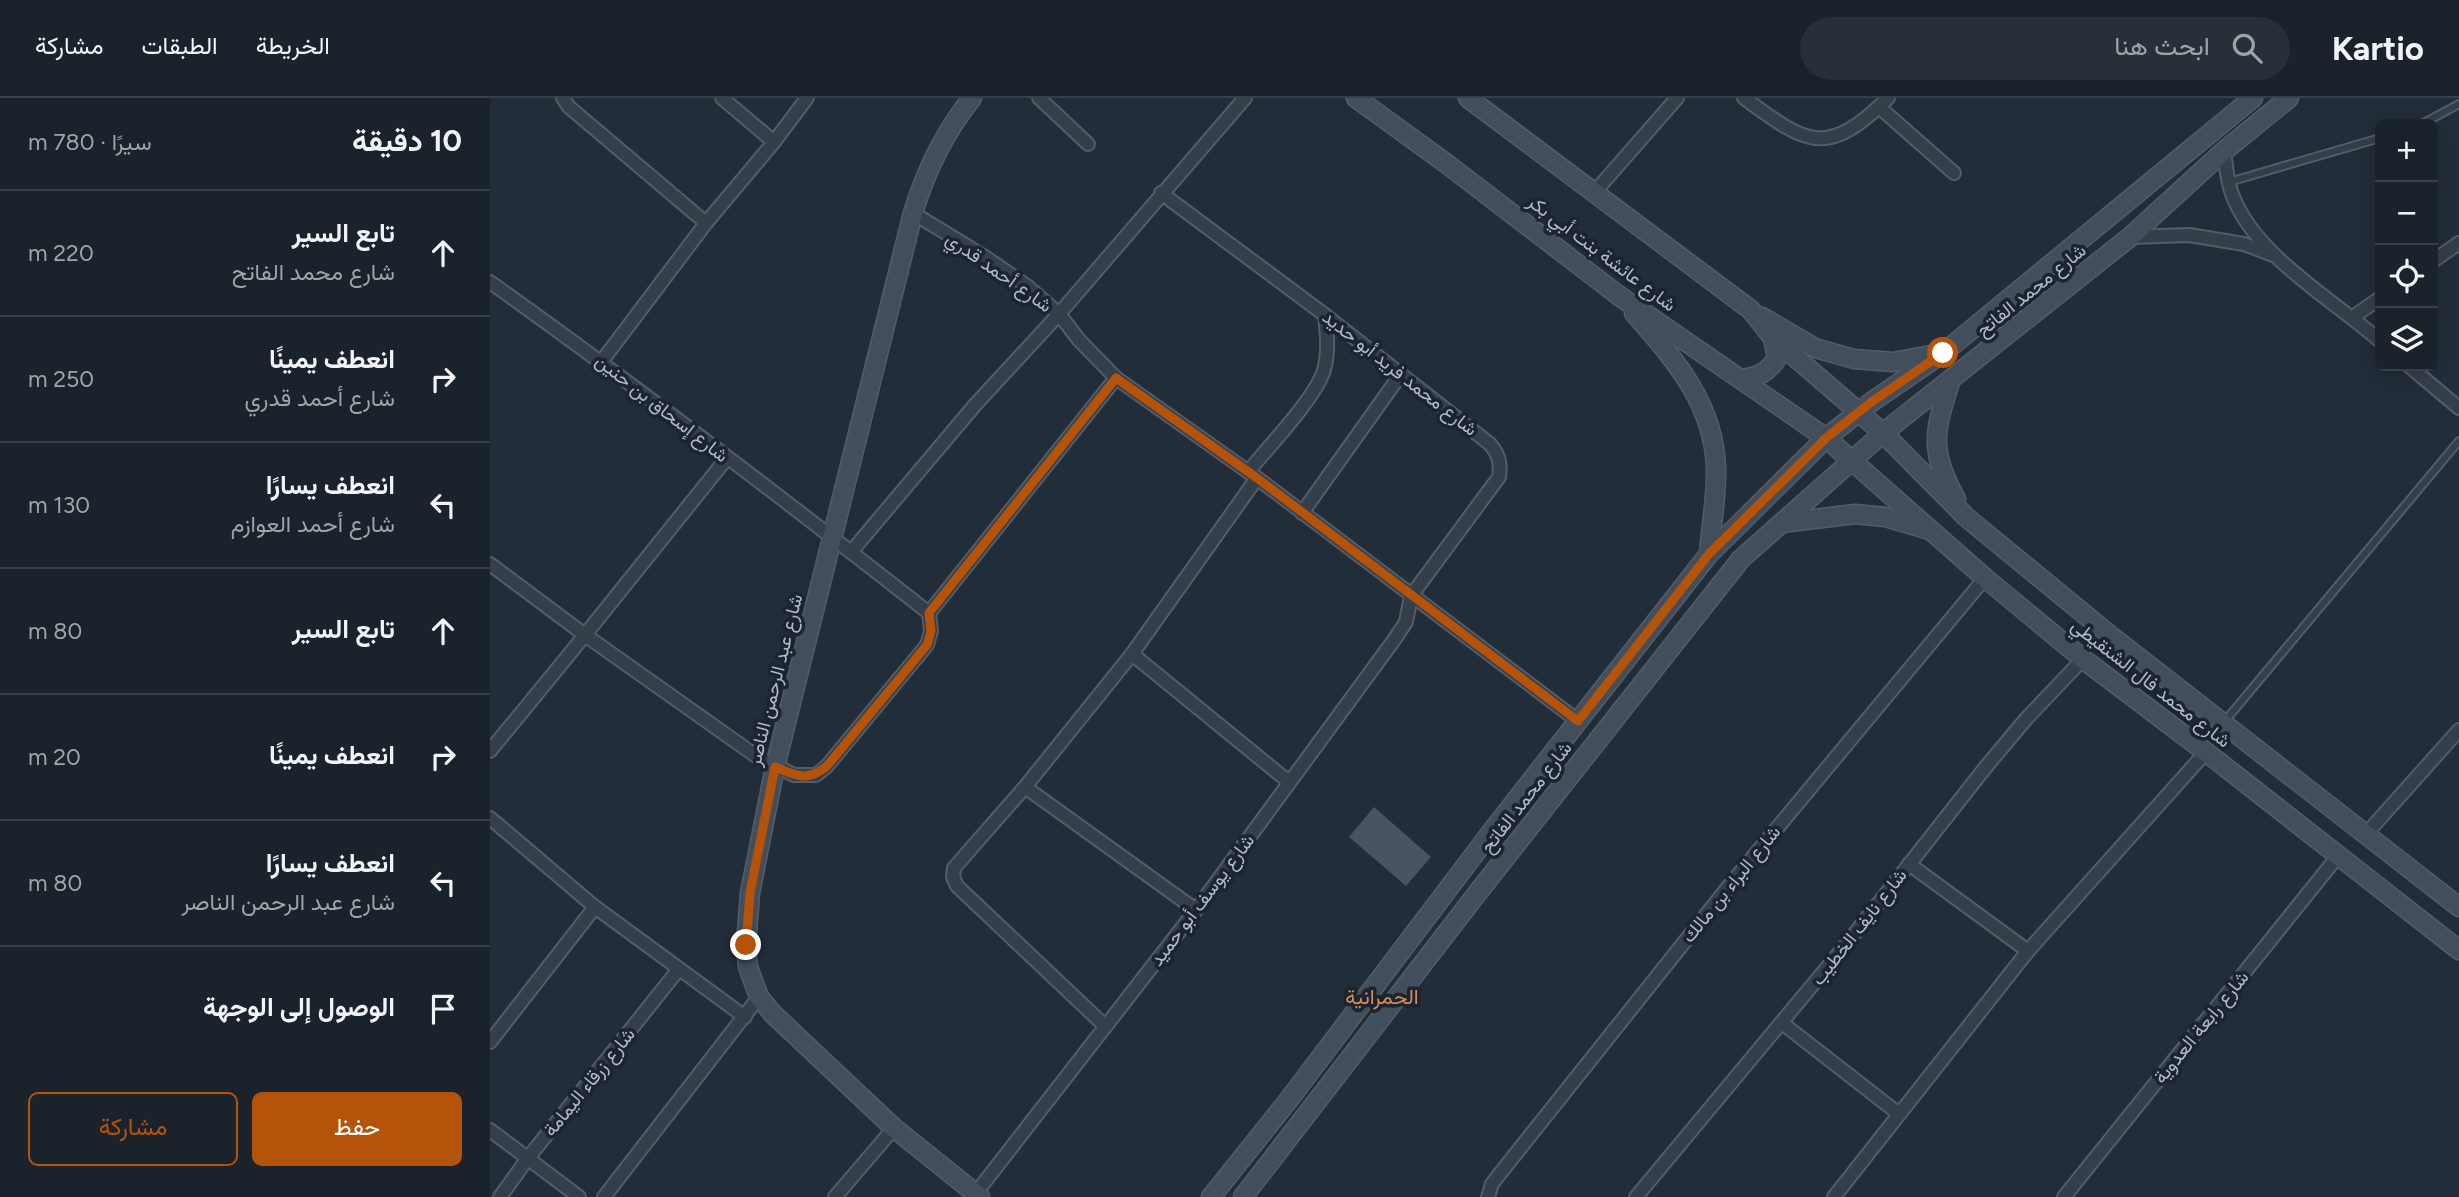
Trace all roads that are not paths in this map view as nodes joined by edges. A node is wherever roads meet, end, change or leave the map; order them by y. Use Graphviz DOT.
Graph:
graph roads {
  1 [pos="563,98"];
  2 [pos="722,98"];
  3 [pos="807,98"];
  4 [pos="972,98"];
  5 [pos="1039,98"];
  6 [pos="1245,98"];
  7 [pos="1356,98"];
  8 [pos="1677,98"];
  9 [pos="1744,98"];
  10 [pos="2253,98"];
  11 [pos="2289,98"];
  12 [pos="1469,99"];
  13 [pos="1885,100"];
  14 [pos="2459,104"];
  15 [pos="2431,119"];
  16 [pos="2375,139"];
  17 [pos="774,142"];
  18 [pos="1088,144"];
  19 [pos="2224,151"];
  20 [pos="1954,173"];
  21 [pos="2229,182"];
  22 [pos="1161,194"];
  23 [pos="1593,194"];
  24 [pos="913,213"];
  25 [pos="706,223"];
  26 [pos="2130,237"];
  27 [pos="2459,243"];
  28 [pos="2273,255"];
  29 [pos="2438,258"];
  30 [pos="490,282"];
  31 [pos="1618,295"];
  32 [pos="2375,302"];
  33 [pos="1751,310"];
  34 [pos="1059,314"];
  35 [pos="1325,315"];
  36 [pos="2353,317"];
  37 [pos="2375,337"];
  38 [pos="1773,338"];
  39 [pos="1943,353"];
  40 [pos="602,361"];
  41 [pos="2415,371"];
  42 [pos="1401,374"];
  43 [pos="1116,378"];
  44 [pos="1741,379"];
  45 [pos="1950,382"];
  46 [pos="2459,408"];
  47 [pos="1858,412"];
  48 [pos="1883,433"];
  49 [pos="1826,438"];
  50 [pos="2459,441"];
  51 [pos="727,458"];
  52 [pos="1852,460"];
  53 [pos="1252,475"];
  54 [pos="1302,513"];
  55 [pos="1966,517"];
  56 [pos="1782,523"];
  57 [pos="1931,530"];
  58 [pos="832,537"];
  59 [pos="851,552"];
  60 [pos="1709,554"];
  61 [pos="490,564"];
  62 [pos="1985,578"];
  63 [pos="1410,596"];
  64 [pos="929,613"];
  65 [pos="585,635"];
  66 [pos="1132,654"];
  67 [pos="2084,659"];
  68 [pos="1578,721"];
  69 [pos="2223,722"];
  70 [pos="2459,730"];
  71 [pos="490,751"];
  72 [pos="2206,752"];
  73 [pos="775,767"];
  74 [pos="1289,782"];
  75 [pos="1025,787"];
  76 [pos="490,818"];
  77 [pos="2367,833"];
  78 [pos="2338,856"];
  79 [pos="1909,864"];
  80 [pos="595,907"];
  81 [pos="2459,907"];
  82 [pos="1196,910"];
  83 [pos="2459,950"];
  84 [pos="2028,951"];
  85 [pos="679,969"];
  86 [pos="759,996"];
  87 [pos="745,1017"];
  88 [pos="1782,1023"];
  89 [pos="1105,1026"];
  90 [pos="490,1042"];
  91 [pos="1899,1114"];
  92 [pos="894,1128"];
  93 [pos="490,1130"];
  94 [pos="528,1158"];
  95 [pos="978,1195"];
  96 [pos="500,1197"];
  97 [pos="579,1197"];
  98 [pos="604,1197"];
  99 [pos="835,1197"];
  100 [pos="1211,1197"];
  101 [pos="1243,1197"];
  102 [pos="1488,1197"];
  103 [pos="1636,1197"];
  104 [pos="1834,1197"];
  105 [pos="2064,1197"];
  1 -- 25 [label="street"];
  2 -- 17 [label="street"];
  3 -- 17 [label="street"];
  4 -- 24 [label="main road, شارع عبد الرحمن الناصر"];
  5 -- 18 [label="street"];
  6 -- 22 [label="street"];
  7 -- 31 [label="main road, شارع عائشة بنت أبي بكر"];
  8 -- 23 [label="street"];
  9 -- 13 [label="street"];
  10 -- 39 [label="main road, شارع محمد الفاتح"];
  11 -- 19 [label="main road, شارع محمد الفاتح"];
  12 -- 23 [label="main road"];
  13 -- 20 [label="street"];
  14 -- 15 [label="lane"];
  16 -- 21 [label="lane"];
  17 -- 25 [label="street"];
  19 -- 21 [label="street"];
  19 -- 26 [label="main road, شارع محمد الفاتح"];
  21 -- 28 [label="street"];
  22 -- 34 [label="street"];
  22 -- 35 [label="street, شارع محمد فريد أبو حديد"];
  23 -- 33 [label="main road"];
  24 -- 34 [label="street, شارع أحمد قدري"];
  24 -- 58 [label="main road, شارع عبد الرحمن الناصر"];
  25 -- 40 [label="street"];
  26 -- 28 [label="street"];
  26 -- 45 [label="main road, شارع محمد الفاتح"];
  27 -- 29 [label="street"];
  28 -- 36 [label="street"];
  30 -- 40 [label="street, شارع إسحاق بن حنين"];
  31 -- 44 [label="main road, شارع عائشة بنت أبي بكر"];
  31 -- 60 [label="main road"];
  32 -- 36 [label="street"];
  33 -- 38 [label="main road"];
  33 -- 39 [label="main road"];
  34 -- 43 [label="street, شارع أحمد قدري"];
  34 -- 59 [label="street"];
  35 -- 42 [label="street, شارع محمد فريد أبو حديد"];
  35 -- 53 [label="street"];
  36 -- 37 [label="street"];
  38 -- 44 [label="main road"];
  38 -- 47 [label="main road"];
  39 -- 47 [label="main road, شارع محمد الفاتح"];
  40 -- 51 [label="street, شارع إسحاق بن حنين"];
  41 -- 46 [label="street"];
  42 -- 54 [label="street"];
  42 -- 63 [label="street, شارع محمد فريد أبو حديد"];
  43 -- 53 [label="street, شارع أحمد قدري"];
  43 -- 64 [label="street"];
  44 -- 49 [label="main road, شارع عائشة بنت أبي بكر"];
  45 -- 48 [label="main road, شارع محمد الفاتح"];
  45 -- 55 [label="main road"];
  47 -- 48 [label="main road, شارع محمد فال الشنقيطي"];
  47 -- 49 [label="main road, شارع محمد الفاتح"];
  48 -- 52 [label="main road, شارع محمد الفاتح"];
  48 -- 55 [label="main road, شارع محمد فال الشنقيطي"];
  49 -- 52 [label="main road, شارع محمد فال الشنقيطي"];
  49 -- 60 [label="main road, شارع محمد الفاتح"];
  50 -- 69 [label="lane"];
  51 -- 58 [label="street, شارع إسحاق بن حنين"];
  51 -- 65 [label="street"];
  52 -- 56 [label="main road, شارع محمد الفاتح"];
  52 -- 57 [label="main road, شارع محمد فال الشنقيطي"];
  53 -- 54 [label="street, شارع أحمد قدري"];
  53 -- 66 [label="street"];
  54 -- 63 [label="street, شارع أحمد قدري"];
  55 -- 69 [label="main road, شارع محمد فال الشنقيطي"];
  56 -- 57 [label="main road"];
  56 -- 101 [label="main road, شارع محمد الفاتح"];
  57 -- 62 [label="main road, شارع محمد فال الشنقيطي"];
  58 -- 59 [label="street, شارع إسحاق بن حنين"];
  58 -- 73 [label="main road, شارع عبد الرحمن الناصر"];
  59 -- 64 [label="street, شارع إسحاق بن حنين"];
  60 -- 68 [label="main road, شارع محمد الفاتح"];
  61 -- 65 [label="street"];
  62 -- 67 [label="main road, شارع محمد فال الشنقيطي"];
  62 -- 102 [label="street, شارع البراء بن مالك"];
  63 -- 68 [label="street, شارع أحمد قدري"];
  63 -- 74 [label="street, شارع يوسف أبو حميد"];
  64 -- 73 [label="street"];
  65 -- 71 [label="street"];
  65 -- 73 [label="street"];
  66 -- 74 [label="street"];
  66 -- 75 [label="street"];
  67 -- 72 [label="main road, شارع محمد فال الشنقيطي"];
  67 -- 79 [label="street, شارع نايف الخطيب"];
  68 -- 100 [label="main road, شارع محمد الفاتح"];
  69 -- 77 [label="main road, شارع محمد فال الشنقيطي"];
  70 -- 77 [label="street"];
  72 -- 78 [label="main road, شارع محمد فال الشنقيطي"];
  72 -- 84 [label="street"];
  73 -- 86 [label="main road, شارع عبد الرحمن الناصر"];
  74 -- 82 [label="street, شارع يوسف أبو حميد"];
  75 -- 82 [label="street"];
  75 -- 89 [label="street"];
  76 -- 80 [label="street"];
  77 -- 81 [label="main road, شارع محمد فال الشنقيطي"];
  78 -- 83 [label="main road, شارع محمد فال الشنقيطي"];
  78 -- 105 [label="street, شارع رابعة العدوية"];
  79 -- 84 [label="street"];
  79 -- 88 [label="street, شارع نايف الخطيب"];
  80 -- 85 [label="street"];
  80 -- 90 [label="street"];
  82 -- 89 [label="street, شارع يوسف أبو حميد"];
  84 -- 91 [label="street"];
  85 -- 87 [label="street"];
  85 -- 94 [label="street, شارع زرقاء اليمامة"];
  86 -- 87 [label="street"];
  86 -- 92 [label="main road, شارع عبد الرحمن الناصر"];
  87 -- 98 [label="street"];
  88 -- 91 [label="street"];
  88 -- 103 [label="street, شارع نايف الخطيب"];
  89 -- 95 [label="street, شارع يوسف أبو حميد"];
  91 -- 104 [label="street"];
  92 -- 95 [label="main road, شارع عبد الرحمن الناصر"];
  92 -- 99 [label="street"];
  93 -- 94 [label="street"];
  94 -- 96 [label="street, شارع زرقاء اليمامة"];
  94 -- 97 [label="street"];
}
